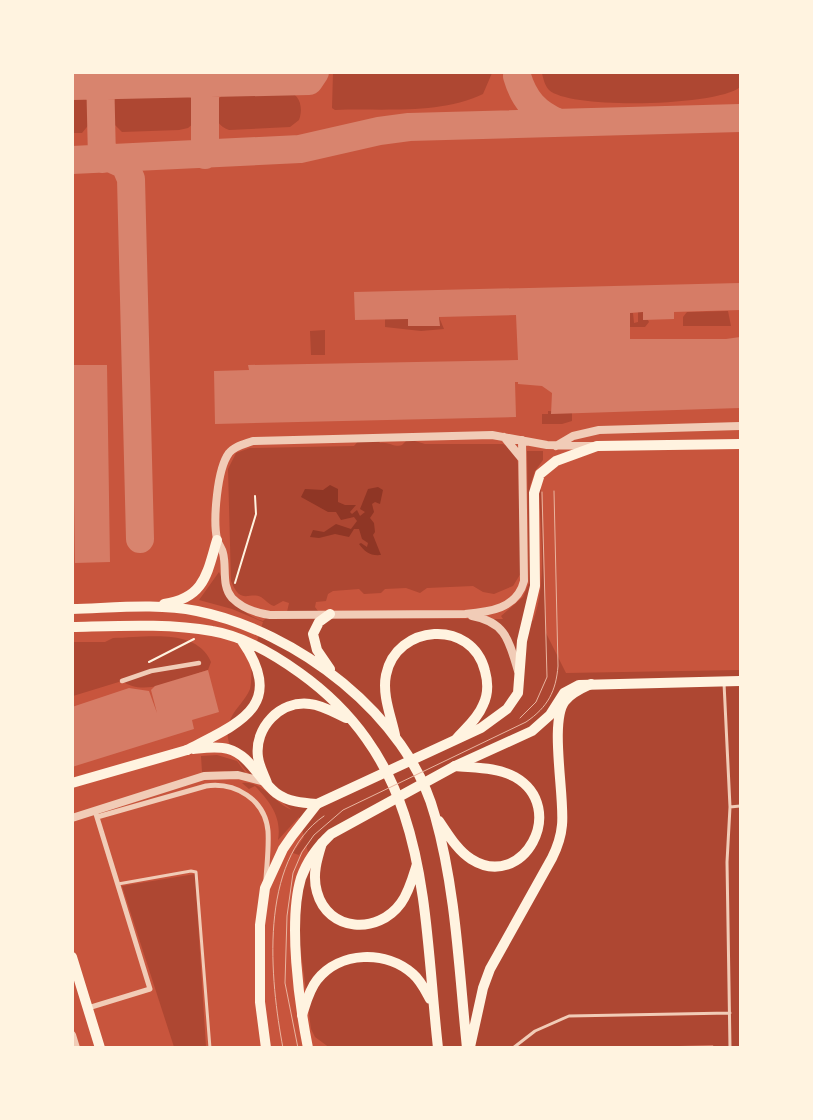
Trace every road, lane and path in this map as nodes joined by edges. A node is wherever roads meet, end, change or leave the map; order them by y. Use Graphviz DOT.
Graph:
graph roads {
  1 [pos="740,426"];
  2 [pos="504,436"];
  3 [pos="522,440"];
  4 [pos="740,444"];
  5 [pos="556,446"];
  6 [pos="597,446"];
  7 [pos="523,461"];
  8 [pos="255,496"];
  9 [pos="217,540"];
  10 [pos="233,590"];
  11 [pos="146,607"];
  12 [pos="72,609"];
  13 [pos="330,614"];
  14 [pos="466,614"];
  15 [pos="72,627"];
  16 [pos="194,639"];
  17 [pos="241,641"];
  18 [pos="149,662"];
  19 [pos="199,663"];
  20 [pos="336,678"];
  21 [pos="520,679"];
  22 [pos="122,681"];
  23 [pos="740,681"];
  24 [pos="724,682"];
  25 [pos="591,684"];
  26 [pos="354,722"];
  27 [pos="396,737"];
  28 [pos="457,738"];
  29 [pos="187,750"];
  30 [pos="455,766"];
  31 [pos="72,783"];
  32 [pos="267,783"];
  33 [pos="317,804"];
  34 [pos="740,806"];
  35 [pos="730,807"];
  36 [pos="96,814"];
  37 [pos="435,814"];
  38 [pos="72,818"];
  39 [pos="322,842"];
  40 [pos="418,861"];
  41 [pos="118,884"];
  42 [pos="265,888"];
  43 [pos="72,958"];
  44 [pos="433,1005"];
  45 [pos="88,1008"];
  46 [pos="730,1012"];
  47 [pos="302,1015"];
  48 [pos="72,1035"];
  49 [pos="76,1048"];
  50 [pos="100,1048"];
  51 [pos="210,1048"];
  52 [pos="266,1048"];
  53 [pos="308,1048"];
  54 [pos="438,1048"];
  55 [pos="468,1048"];
  56 [pos="513,1048"];
  57 [pos="730,1048"];
  1 -- 5 [label="street"];
  2 -- 3 [label="street"];
  2 -- 7 [label="street"];
  2 -- 9 [label="street"];
  3 -- 5 [label="street"];
  3 -- 7 [label="street"];
  4 -- 6 [label="main road"];
  5 -- 6 [label="street"];
  6 -- 21 [label="main road"];
  7 -- 14 [label="street"];
  8 -- 10 [label="path"];
  9 -- 11 [label="main road"];
  9 -- 13 [label="street"];
  11 -- 12 [label="main road"];
  11 -- 20 [label="main road"];
  13 -- 14 [label="street"];
  13 -- 20 [label="main road"];
  14 -- 21 [label="street"];
  15 -- 17 [label="main road"];
  16 -- 18 [label="path"];
  17 -- 26 [label="main road"];
  17 -- 29 [label="main road"];
  19 -- 22 [label="street"];
  20 -- 27 [label="main road"];
  21 -- 28 [label="main road"];
  23 -- 24 [label="main road"];
  24 -- 25 [label="main road"];
  24 -- 35 [label="lane"];
  25 -- 30 [label="main road"];
  25 -- 55 [label="main road"];
  26 -- 32 [label="main road"];
  26 -- 40 [label="main road"];
  27 -- 28 [label="main road"];
  27 -- 37 [label="main road"];
  28 -- 33 [label="main road"];
  29 -- 31 [label="main road"];
  29 -- 32 [label="main road"];
  30 -- 37 [label="main road"];
  30 -- 39 [label="main road"];
  32 -- 33 [label="main road"];
  32 -- 36 [label="street"];
  33 -- 42 [label="main road"];
  34 -- 35 [label="lane"];
  35 -- 46 [label="lane"];
  36 -- 38 [label="street"];
  36 -- 41 [label="street"];
  36 -- 42 [label="street"];
  37 -- 55 [label="main road"];
  39 -- 40 [label="main road"];
  39 -- 47 [label="main road"];
  40 -- 44 [label="main road"];
  41 -- 45 [label="street"];
  41 -- 51 [label="lane"];
  42 -- 52 [label="main road"];
  43 -- 45 [label="main road"];
  44 -- 47 [label="main road"];
  44 -- 54 [label="main road"];
  45 -- 50 [label="main road"];
  46 -- 56 [label="lane"];
  46 -- 57 [label="lane"];
  47 -- 53 [label="main road"];
  48 -- 49 [label="street"];
}
